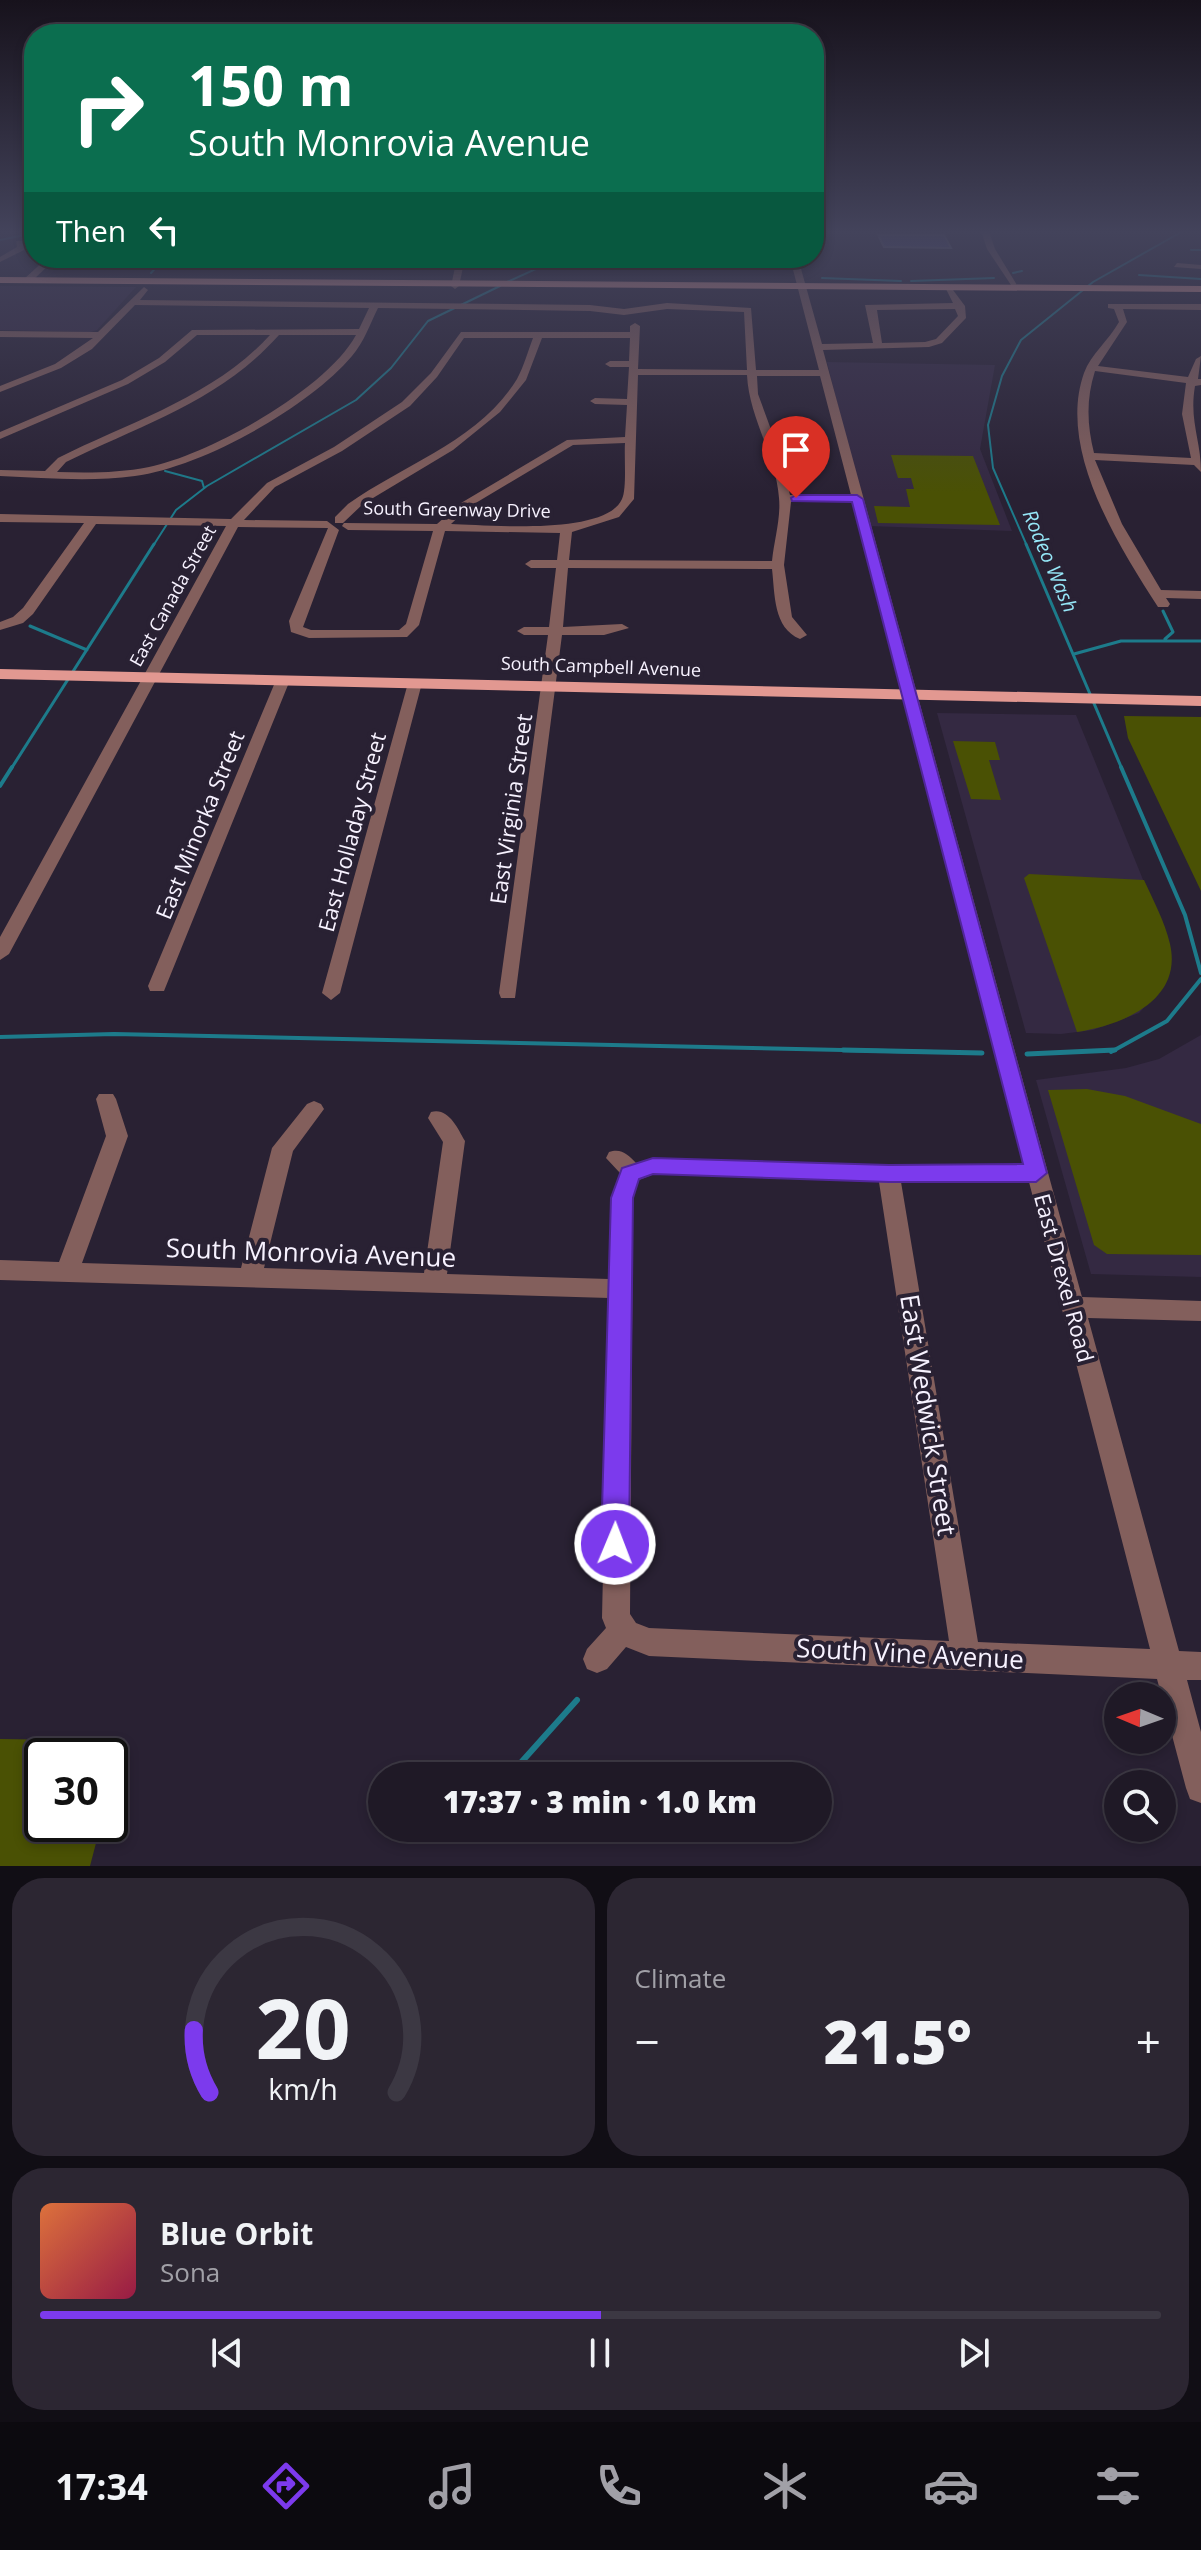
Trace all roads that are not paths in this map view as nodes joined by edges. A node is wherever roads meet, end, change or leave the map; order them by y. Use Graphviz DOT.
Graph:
graph roads {
  1 [pos="117,318"];
  2 [pos="368,318"];
  3 [pos="630,318"];
  4 [pos="750,318"];
  5 [pos="810,318"];
  6 [pos="872,318"];
  7 [pos="961,318"];
  8 [pos="1121,318"];
  9 [pos="277,332"];
  10 [pos="361,332"];
  11 [pos="539,333"];
  12 [pos="0,334"];
  13 [pos="17,334"];
  14 [pos="101,335"];
  15 [pos="634,335"];
  16 [pos="0,345"];
  17 [pos="818,347"];
  18 [pos="878,347"];
  19 [pos="1201,359"];
  20 [pos="610,364"];
  21 [pos="635,368"];
  22 [pos="1093,368"];
  23 [pos="750,373"];
  24 [pos="825,373"];
  25 [pos="1189,381"];
  26 [pos="1201,382"];
  27 [pos="0,389"];
  28 [pos="595,401"];
  29 [pos="633,402"];
  30 [pos="0,436"];
  31 [pos="631,440"];
  32 [pos="1088,456"];
  33 [pos="1200,465"];
  34 [pos="0,473"];
  35 [pos="49,474"];
  36 [pos="509,479"];
  37 [pos="530,484"];
  38 [pos="785,498"];
  39 [pos="857,499"];
  40 [pos="0,518"];
  41 [pos="91,522"];
  42 [pos="233,524"];
  43 [pos="337,525"];
  44 [pos="440,528"];
  45 [pos="566,530"];
  46 [pos="563,562"];
  47 [pos="531,564"];
  48 [pos="778,565"];
  49 [pos="1201,595"];
  50 [pos="11,625"];
  51 [pos="622,628"];
  52 [pos="524,631"];
  53 [pos="556,631"];
  54 [pos="800,635"];
  55 [pos="0,674"];
  56 [pos="149,678"];
  57 [pos="283,680"];
  58 [pos="415,683"];
  59 [pos="550,685"];
  60 [pos="910,696"];
  61 [pos="1201,701"];
  62 [pos="0,954"];
  63 [pos="157,986"];
  64 [pos="331,993"];
  65 [pos="508,993"];
  66 [pos="106,1099"];
  67 [pos="314,1109"];
  68 [pos="438,1118"];
  69 [pos="1036,1173"];
  70 [pos="889,1174"];
  71 [pos="0,1270"];
  72 [pos="66,1274"];
  73 [pos="250,1279"];
  74 [pos="434,1284"];
  75 [pos="621,1289"];
  76 [pos="1071,1307"];
  77 [pos="1201,1311"];
  78 [pos="623,1630"];
  79 [pos="966,1656"];
  80 [pos="597,1659"];
  81 [pos="1166,1665"];
  82 [pos="1201,1666"];
  83 [pos="1201,1788"];
  1 -- 14 [label="street"];
  2 -- 10 [label="street"];
  3 -- 15 [label="street"];
  4 -- 23 [label="street"];
  5 -- 17 [label="street, East Drexel Road"];
  6 -- 18 [label="street"];
  7 -- 18 [label="street"];
  8 -- 22 [label="street"];
  9 -- 10 [label="street"];
  9 -- 30 [label="street"];
  9 -- 35 [label="street"];
  10 -- 35 [label="street"];
  11 -- 15 [label="street"];
  11 -- 42 [label="street, East Canada Street"];
  11 -- 43 [label="street"];
  12 -- 13 [label="street"];
  13 -- 14 [label="street"];
  13 -- 16 [label="street"];
  14 -- 27 [label="street"];
  15 -- 21 [label="street"];
  17 -- 18 [label="street"];
  17 -- 24 [label="street, East Drexel Road"];
  19 -- 25 [label="street"];
  20 -- 21 [label="street"];
  21 -- 23 [label="street"];
  21 -- 29 [label="street"];
  22 -- 25 [label="street"];
  22 -- 32 [label="street"];
  23 -- 24 [label="street"];
  23 -- 38 [label="street"];
  24 -- 39 [label="street, East Drexel Road"];
  25 -- 26 [label="street"];
  25 -- 33 [label="street"];
  28 -- 29 [label="street"];
  29 -- 31 [label="street"];
  31 -- 36 [label="street"];
  31 -- 45 [label="street"];
  32 -- 33 [label="street"];
  32 -- 49 [label="street"];
  34 -- 35 [label="street"];
  36 -- 37 [label="street"];
  36 -- 44 [label="street"];
  38 -- 39 [label="street"];
  38 -- 48 [label="street"];
  39 -- 60 [label="street, East Drexel Road"];
  40 -- 41 [label="street, South Greenway Drive"];
  41 -- 42 [label="street, South Greenway Drive"];
  41 -- 50 [label="street"];
  42 -- 43 [label="street, South Greenway Drive"];
  42 -- 56 [label="street, East Canada Street"];
  43 -- 44 [label="street, South Greenway Drive"];
  43 -- 44 [label="street"];
  44 -- 45 [label="street, South Greenway Drive"];
  45 -- 46 [label="street, East Virginia Street"];
  46 -- 47 [label="street"];
  46 -- 48 [label="street"];
  46 -- 53 [label="street, East Virginia Street"];
  48 -- 54 [label="street"];
  51 -- 53 [label="street"];
  52 -- 53 [label="street"];
  53 -- 59 [label="street, East Virginia Street"];
  55 -- 56 [label="main road, South Campbell Avenue"];
  56 -- 57 [label="main road, South Campbell Avenue"];
  56 -- 62 [label="street, East Canada Street"];
  57 -- 58 [label="main road, South Campbell Avenue"];
  57 -- 63 [label="street, East Minorka Street"];
  58 -- 59 [label="main road, South Campbell Avenue"];
  58 -- 64 [label="street, East Holladay Street"];
  59 -- 60 [label="main road, South Campbell Avenue"];
  59 -- 65 [label="street, East Virginia Street"];
  60 -- 61 [label="main road, South Campbell Avenue"];
  60 -- 69 [label="street, East Drexel Road"];
  66 -- 72 [label="street"];
  67 -- 73 [label="street"];
  68 -- 74 [label="street"];
  69 -- 70 [label="street"];
  69 -- 76 [label="street, East Drexel Road"];
  70 -- 75 [label="street"];
  70 -- 79 [label="street, East Wedwick Street"];
  71 -- 72 [label="street, South Monrovia Avenue"];
  72 -- 73 [label="street, South Monrovia Avenue"];
  73 -- 74 [label="street, South Monrovia Avenue"];
  74 -- 75 [label="street, South Monrovia Avenue"];
  75 -- 78 [label="street"];
  76 -- 77 [label="street"];
  76 -- 81 [label="street, East Drexel Road"];
  78 -- 79 [label="street, South Vine Avenue"];
  78 -- 80 [label="street"];
  79 -- 81 [label="street, South Vine Avenue"];
  81 -- 82 [label="street, South Vine Avenue"];
  81 -- 83 [label="street, East Drexel Road"];
}
